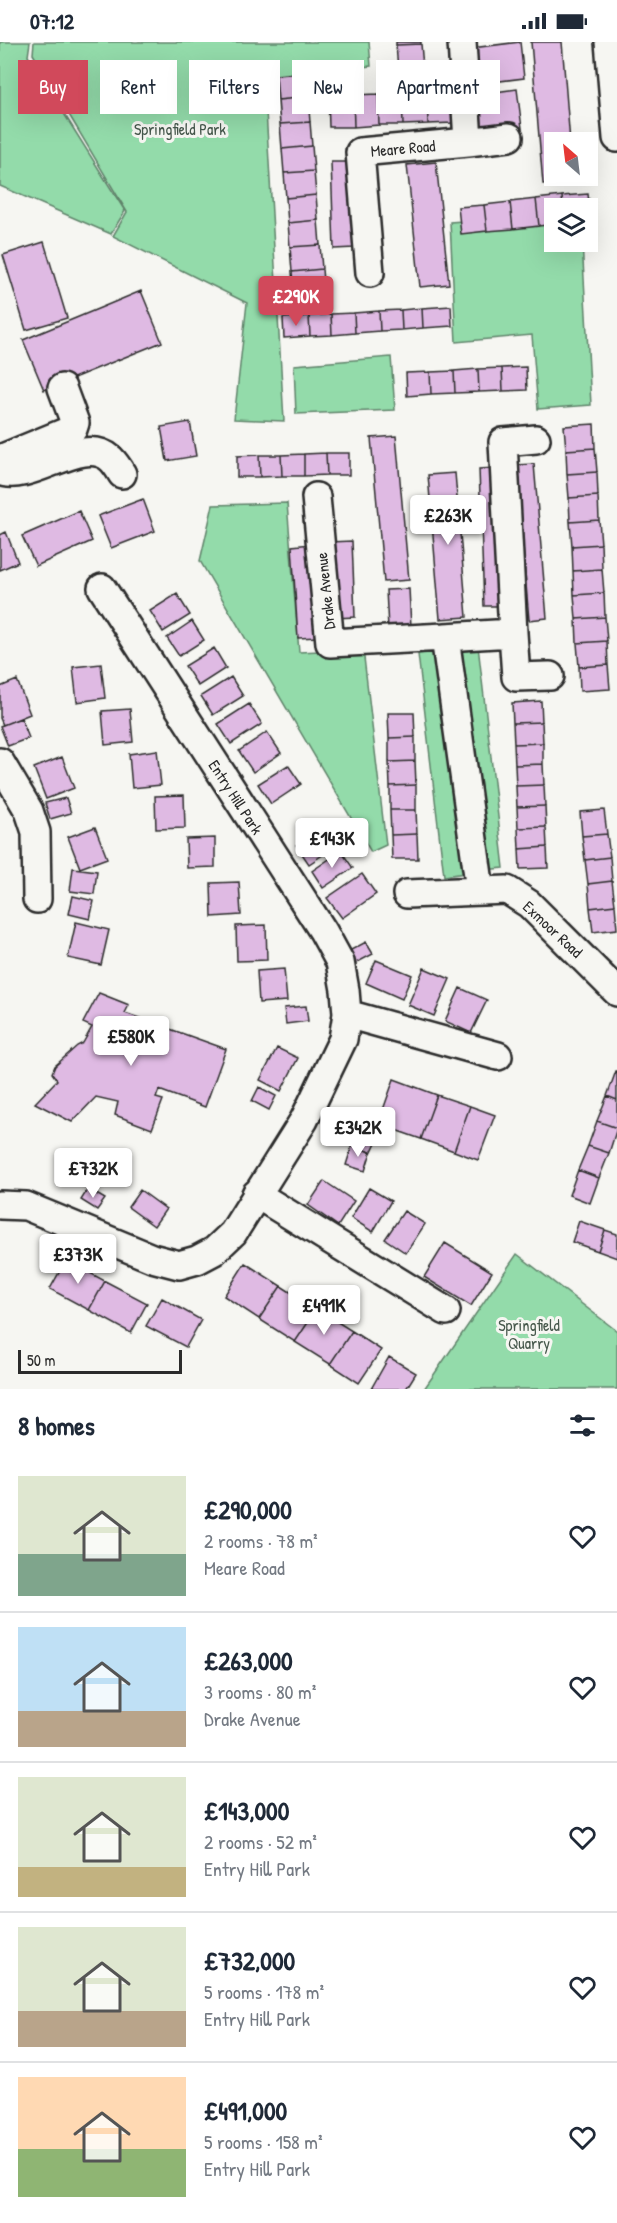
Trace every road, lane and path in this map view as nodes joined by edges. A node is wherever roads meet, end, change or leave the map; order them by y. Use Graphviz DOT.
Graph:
graph roads {
  1 [pos="462,42"];
  2 [pos="609,42"];
  3 [pos="509,137"];
  4 [pos="617,138"];
  5 [pos="468,142"];
  6 [pos="370,273"];
  7 [pos="62,388"];
  8 [pos="536,439"];
  9 [pos="0,459"];
  10 [pos="0,471"];
  11 [pos="122,474"];
  12 [pos="316,496"];
  13 [pos="102,588"];
  14 [pos="513,633"];
  15 [pos="445,637"];
  16 [pos="550,676"];
  17 [pos="0,762"];
  18 [pos="480,890"];
  19 [pos="407,894"];
  20 [pos="36,899"];
  21 [pos="617,992"];
  22 [pos="347,1014"];
  23 [pos="498,1056"];
  24 [pos="255,1194"];
  25 [pos="0,1205"];
  26 [pos="446,1311"];
  1 -- 5 [label="street"];
  2 -- 4 [label="street"];
  3 -- 5 [label="street"];
  5 -- 6 [label="street, Meare Road"];
  7 -- 9 [label="street"];
  8 -- 14 [label="street"];
  10 -- 11 [label="street"];
  12 -- 15 [label="street, Drake Avenue"];
  13 -- 22 [label="street, Entry Hill Park"];
  14 -- 15 [label="street, Drake Avenue"];
  14 -- 16 [label="street"];
  15 -- 18 [label="street"];
  17 -- 20 [label="street"];
  18 -- 19 [label="street, Exmoor Road"];
  18 -- 21 [label="street, Exmoor Road"];
  22 -- 23 [label="street"];
  22 -- 24 [label="street, Entry Hill Park"];
  24 -- 25 [label="street, Entry Hill Park"];
  24 -- 26 [label="street"];
}
